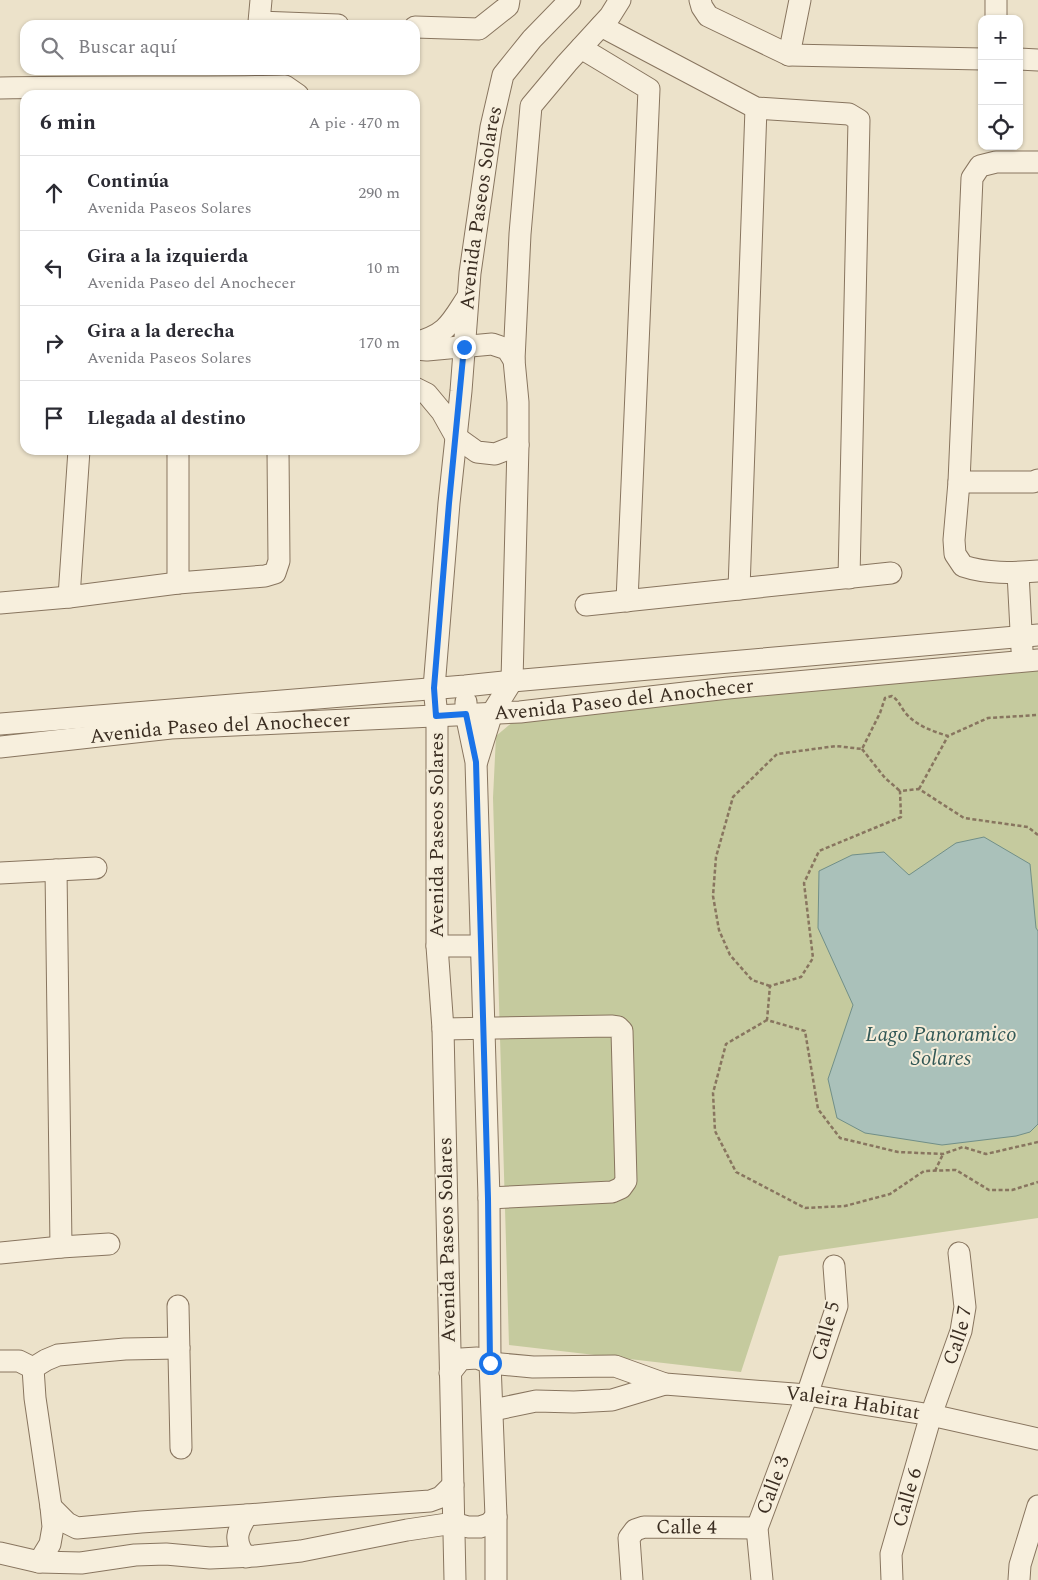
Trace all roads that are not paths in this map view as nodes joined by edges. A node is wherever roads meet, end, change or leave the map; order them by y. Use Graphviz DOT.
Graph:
graph roads {
  1 [pos="261,0"];
  2 [pos="509,0"];
  3 [pos="570,0"];
  4 [pos="620,0"];
  5 [pos="700,0"];
  6 [pos="800,0"];
  7 [pos="996,0"];
  8 [pos="996,15"];
  9 [pos="259,20"];
  10 [pos="601,26"];
  11 [pos="420,28"];
  12 [pos="581,48"];
  13 [pos="789,55"];
  14 [pos="978,59"];
  15 [pos="1023,59"];
  16 [pos="1038,60"];
  17 [pos="0,88"];
  18 [pos="53,90"];
  19 [pos="223,90"];
  20 [pos="291,90"];
  21 [pos="756,108"];
  22 [pos="1038,162"];
  23 [pos="468,295"];
  24 [pos="420,342"];
  25 [pos="464,347"];
  26 [pos="420,349"];
  27 [pos="514,360"];
  28 [pos="420,390"];
  29 [pos="456,437"];
  30 [pos="518,445"];
  31 [pos="79,455"];
  32 [pos="178,455"];
  33 [pos="278,455"];
  34 [pos="1038,480"];
  35 [pos="959,482"];
  36 [pos="1028,572"];
  37 [pos="891,573"];
  38 [pos="849,578"];
  39 [pos="178,582"];
  40 [pos="739,589"];
  41 [pos="69,597"];
  42 [pos="627,600"];
  43 [pos="0,603"];
  44 [pos="586,605"];
  45 [pos="1029,636"];
  46 [pos="1031,661"];
  47 [pos="512,681"];
  48 [pos="465,686"];
  49 [pos="434,688"];
  50 [pos="492,713"];
  51 [pos="466,714"];
  52 [pos="436,716"];
  53 [pos="0,724"];
  54 [pos="0,747"];
  55 [pos="476,762"];
  56 [pos="96,868"];
  57 [pos="56,870"];
  58 [pos="0,873"];
  59 [pos="437,946"];
  60 [pos="481,946"];
  61 [pos="443,1029"];
  62 [pos="484,1029"];
  63 [pos="488,1198"];
  64 [pos="109,1244"];
  65 [pos="61,1247"];
  66 [pos="960,1252"];
  67 [pos="0,1253"];
  68 [pos="834,1266"];
  69 [pos="178,1306"];
  70 [pos="179,1348"];
  71 [pos="0,1361"];
  72 [pos="490,1363"];
  73 [pos="533,1367"];
  74 [pos="33,1368"];
  75 [pos="450,1372"];
  76 [pos="665,1384"];
  77 [pos="807,1395"];
  78 [pos="536,1401"];
  79 [pos="493,1410"];
  80 [pos="931,1415"];
  81 [pos="1038,1439"];
  82 [pos="181,1448"];
  83 [pos="453,1485"];
  84 [pos="1038,1506"];
  85 [pos="51,1507"];
  86 [pos="247,1516"];
  87 [pos="496,1517"];
  88 [pos="454,1523"];
  89 [pos="757,1528"];
  90 [pos="0,1553"];
  91 [pos="246,1556"];
  92 [pos="40,1562"];
  93 [pos="455,1580"];
  94 [pos="496,1580"];
  95 [pos="632,1580"];
  96 [pos="762,1580"];
  97 [pos="892,1580"];
  98 [pos="1019,1580"];
  1 -- 9 [label="street"];
  2 -- 11 [label="street"];
  3 -- 23 [label="street, Avenida Paseos Solares"];
  4 -- 10 [label="street, Avenida Paseos Solares"];
  5 -- 13 [label="street"];
  6 -- 13 [label="street"];
  7 -- 8 [label="street"];
  10 -- 12 [label="street, Avenida Paseos Solares"];
  10 -- 21 [label="street"];
  12 -- 27 [label="street, Avenida Paseos Solares"];
  12 -- 42 [label="street"];
  13 -- 14 [label="street"];
  15 -- 16 [label="street"];
  17 -- 18 [label="street"];
  19 -- 20 [label="street"];
  21 -- 38 [label="street"];
  21 -- 40 [label="street"];
  22 -- 35 [label="street"];
  23 -- 24 [label="street"];
  23 -- 25 [label="street, Avenida Paseos Solares"];
  25 -- 26 [label="street"];
  25 -- 27 [label="street"];
  25 -- 29 [label="street, Avenida Paseos Solares"];
  27 -- 30 [label="street, Avenida Paseos Solares"];
  28 -- 29 [label="street"];
  29 -- 30 [label="street"];
  29 -- 49 [label="street, Avenida Paseos Solares"];
  30 -- 47 [label="street, Avenida Paseos Solares"];
  31 -- 41 [label="street"];
  32 -- 39 [label="street"];
  33 -- 39 [label="street"];
  34 -- 35 [label="street"];
  35 -- 36 [label="street"];
  36 -- 45 [label="street"];
  37 -- 38 [label="street"];
  38 -- 40 [label="street"];
  39 -- 41 [label="street"];
  40 -- 42 [label="street"];
  41 -- 43 [label="street"];
  42 -- 44 [label="street"];
  45 -- 46 [label="street"];
  45 -- 47 [label="street, Avenida Paseo del Anochecer"];
  46 -- 50 [label="street, Avenida Paseo del Anochecer"];
  47 -- 48 [label="street, Avenida Paseo del Anochecer"];
  47 -- 50 [label="street, Avenida Paseos Solares"];
  48 -- 49 [label="street, Avenida Paseo del Anochecer"];
  48 -- 51 [label="street, Avenida Paseos Solares"];
  49 -- 52 [label="street, Avenida Paseos Solares"];
  49 -- 53 [label="street, Avenida Paseo del Anochecer"];
  50 -- 51 [label="street, Avenida Paseo del Anochecer"];
  50 -- 55 [label="street, Avenida Paseos Solares"];
  51 -- 52 [label="street, Avenida Paseo del Anochecer"];
  51 -- 55 [label="street, Avenida Paseos Solares"];
  52 -- 54 [label="street, Avenida Paseo del Anochecer"];
  52 -- 59 [label="street, Avenida Paseos Solares"];
  55 -- 60 [label="street, Avenida Paseos Solares"];
  56 -- 57 [label="street"];
  57 -- 58 [label="street"];
  57 -- 65 [label="street"];
  59 -- 60 [label="street"];
  59 -- 61 [label="street, Avenida Paseos Solares"];
  60 -- 62 [label="street, Avenida Paseos Solares"];
  61 -- 62 [label="street"];
  61 -- 75 [label="street, Avenida Paseos Solares"];
  62 -- 63 [label="street, Avenida Paseos Solares"];
  62 -- 63 [label="street"];
  63 -- 72 [label="street, Avenida Paseos Solares"];
  64 -- 65 [label="street"];
  65 -- 67 [label="street"];
  66 -- 80 [label="street, Calle 7"];
  68 -- 77 [label="street, Calle 5"];
  69 -- 70 [label="street"];
  70 -- 74 [label="street"];
  70 -- 82 [label="street"];
  71 -- 74 [label="street"];
  72 -- 73 [label="street, Valeira Habitat"];
  72 -- 75 [label="street, Valeira Habitat"];
  72 -- 79 [label="street, Avenida Paseos Solares"];
  73 -- 76 [label="street, Valeira Habitat"];
  73 -- 78 [label="street"];
  74 -- 85 [label="street"];
  75 -- 83 [label="street, Avenida Paseos Solares"];
  76 -- 77 [label="street, Valeira Habitat"];
  76 -- 78 [label="street, Valeira Habitat"];
  77 -- 80 [label="street, Valeira Habitat"];
  77 -- 89 [label="street, Calle 3"];
  78 -- 79 [label="street, Valeira Habitat"];
  79 -- 87 [label="street, Avenida Paseos Solares"];
  80 -- 81 [label="street, Valeira Habitat"];
  80 -- 97 [label="street, Calle 6"];
  83 -- 86 [label="street"];
  83 -- 88 [label="street, Avenida Paseos Solares"];
  84 -- 98 [label="street"];
  85 -- 86 [label="street"];
  85 -- 92 [label="street"];
  86 -- 91 [label="street"];
  87 -- 88 [label="street"];
  87 -- 94 [label="street, Avenida Paseos Solares"];
  88 -- 91 [label="street"];
  88 -- 93 [label="street, Avenida Paseos Solares"];
  89 -- 95 [label="street, Calle 4"];
  89 -- 96 [label="street, Calle 3"];
  90 -- 92 [label="street"];
  91 -- 92 [label="street"];
}
